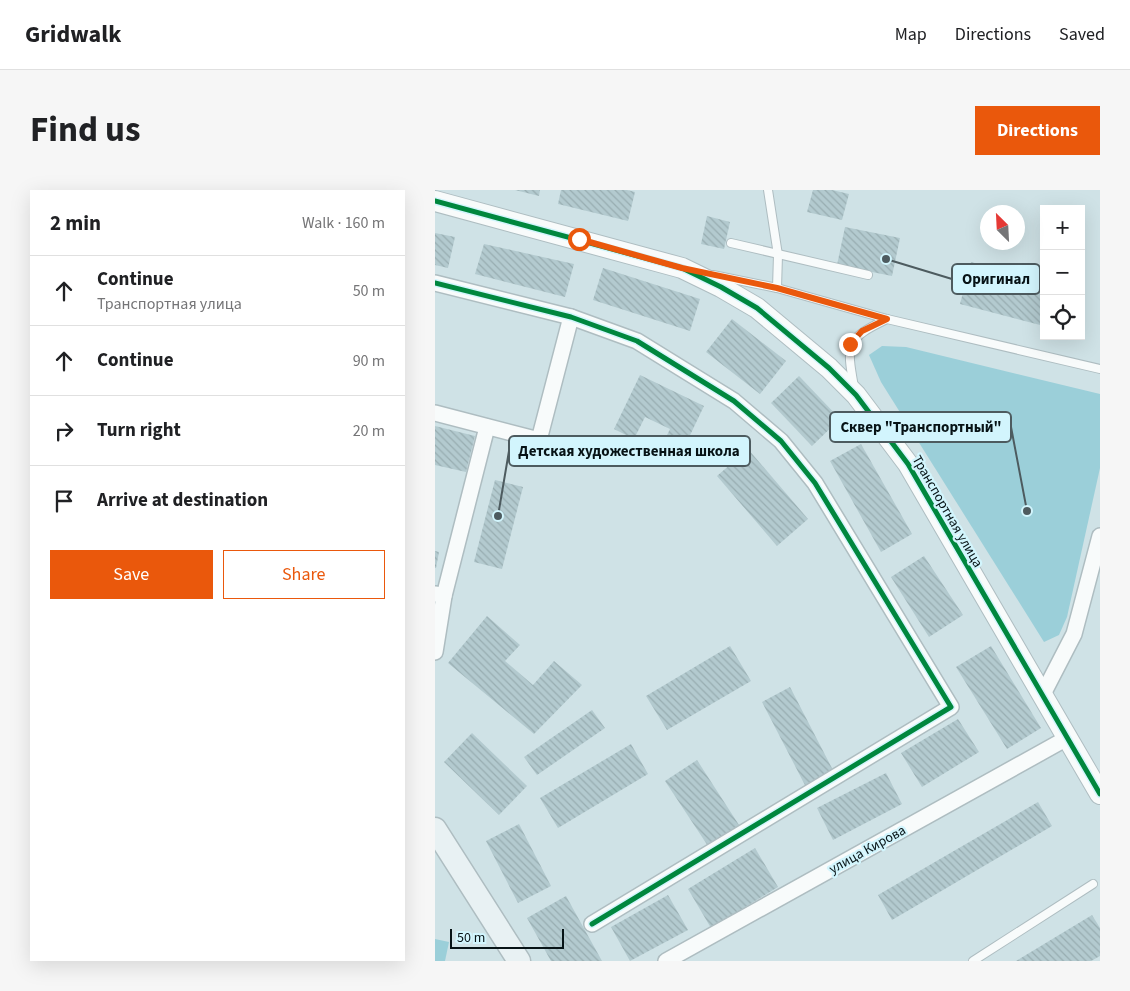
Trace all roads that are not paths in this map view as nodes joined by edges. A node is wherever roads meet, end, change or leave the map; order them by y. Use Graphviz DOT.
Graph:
graph roads {
  1 [pos="769,190"];
  2 [pos="435,201"];
  3 [pos="731,243"];
  4 [pos="778,255"];
  5 [pos="682,268"];
  6 [pos="868,276"];
  7 [pos="435,283"];
  8 [pos="777,288"];
  9 [pos="571,317"];
  10 [pos="887,319"];
  11 [pos="1100,369"];
  12 [pos="856,395"];
  13 [pos="435,413"];
  14 [pos="487,427"];
  15 [pos="1100,536"];
  16 [pos="440,595"];
  17 [pos="435,652"];
  18 [pos="1042,696"];
  19 [pos="1069,737"];
  20 [pos="1100,794"];
  21 [pos="435,828"];
  22 [pos="1093,884"];
  23 [pos="592,924"];
  24 [pos="519,961"];
  25 [pos="665,961"];
  26 [pos="973,961"];
  1 -- 4 [label="lane"];
  2 -- 5 [label="street, Транспортная улица"];
  3 -- 4 [label="lane"];
  4 -- 6 [label="lane"];
  4 -- 8 [label="lane"];
  5 -- 8 [label="lane"];
  5 -- 12 [label="street, Транспортная улица"];
  7 -- 9 [label="street"];
  8 -- 10 [label="lane"];
  9 -- 14 [label="street"];
  9 -- 23 [label="street"];
  10 -- 11 [label="lane"];
  10 -- 12 [label="lane"];
  12 -- 18 [label="street, Транспортная улица"];
  13 -- 14 [label="street"];
  14 -- 16 [label="street"];
  15 -- 18 [label="street"];
  16 -- 17 [label="street"];
  18 -- 19 [label="street, Транспортная улица"];
  19 -- 20 [label="street, Транспортная улица"];
  19 -- 25 [label="street, улица Кирова"];
  21 -- 24 [label="main road"];
  22 -- 26 [label="lane"];
}
